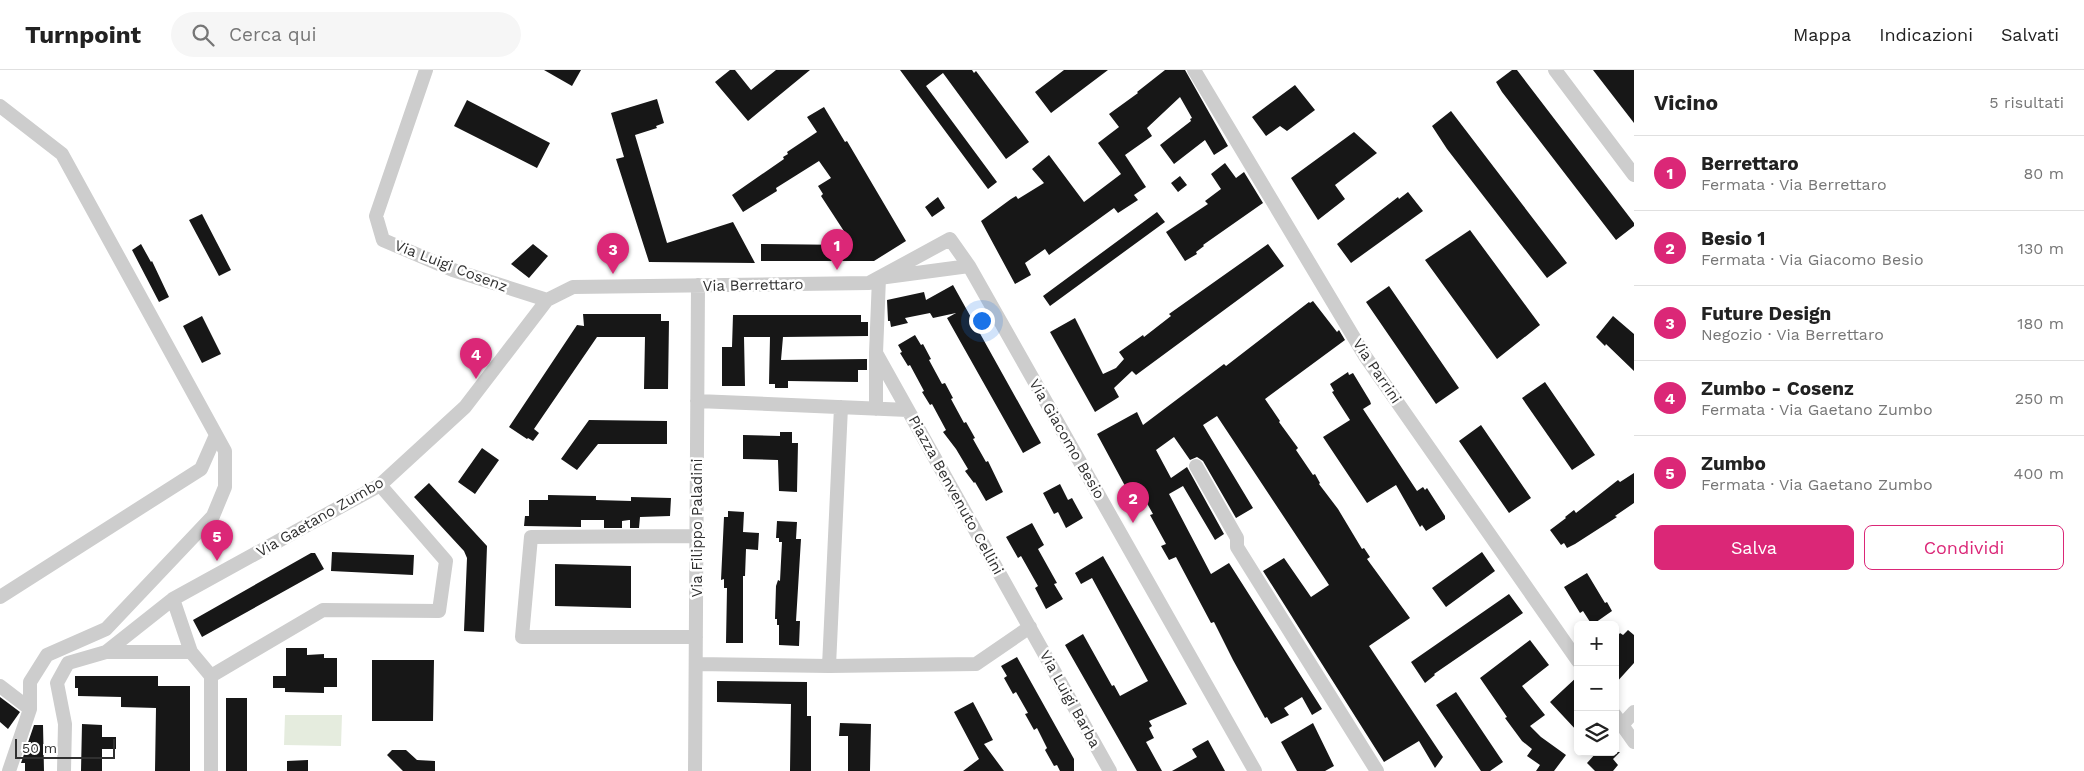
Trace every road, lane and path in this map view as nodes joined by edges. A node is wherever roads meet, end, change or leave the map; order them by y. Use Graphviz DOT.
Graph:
graph roads {
  1 [pos="426,70"];
  2 [pos="1194,70"];
  3 [pos="1555,70"];
  4 [pos="0,106"];
  5 [pos="1634,175"];
  6 [pos="950,239"];
  7 [pos="969,266"];
  8 [pos="879,278"];
  9 [pos="698,285"];
  10 [pos="547,300"];
  11 [pos="876,353"];
  12 [pos="698,401"];
  13 [pos="841,407"];
  14 [pos="876,409"];
  15 [pos="908,410"];
  16 [pos="216,435"];
  17 [pos="1196,466"];
  18 [pos="380,485"];
  19 [pos="696,536"];
  20 [pos="0,596"];
  21 [pos="173,599"];
  22 [pos="1030,627"];
  23 [pos="696,637"];
  24 [pos="106,652"];
  25 [pos="191,652"];
  26 [pos="1574,655"];
  27 [pos="696,664"];
  28 [pos="829,666"];
  29 [pos="211,676"];
  30 [pos="0,686"];
  31 [pos="30,709"];
  32 [pos="1634,712"];
  33 [pos="1619,720"];
  34 [pos="1634,742"];
  35 [pos="9,771"];
  36 [pos="64,771"];
  37 [pos="211,771"];
  38 [pos="695,771"];
  39 [pos="1110,771"];
  40 [pos="1255,771"];
  41 [pos="1378,771"];
  1 -- 10 [label="street, Via Luigi Cosenz"];
  2 -- 26 [label="street, Via Parrini"];
  3 -- 5 [label="street"];
  4 -- 16 [label="street"];
  6 -- 7 [label="street, Via Giacomo Besio"];
  6 -- 8 [label="street, Via Berrettaro"];
  7 -- 8 [label="street"];
  7 -- 40 [label="street, Via Giacomo Besio"];
  8 -- 9 [label="street, Via Berrettaro"];
  8 -- 11 [label="street"];
  9 -- 10 [label="street, Via Berrettaro"];
  9 -- 12 [label="street, Via Filippo Paladini"];
  10 -- 18 [label="street, Via Gaetano Zumbo"];
  11 -- 14 [label="street"];
  11 -- 15 [label="street"];
  12 -- 13 [label="street, Piazza Benvenuto Cellini"];
  12 -- 19 [label="street, Via Filippo Paladini"];
  13 -- 14 [label="street, Piazza Benvenuto Cellini"];
  13 -- 28 [label="street"];
  14 -- 15 [label="street, Piazza Benvenuto Cellini"];
  15 -- 22 [label="street, Piazza Benvenuto Cellini"];
  16 -- 20 [label="street"];
  16 -- 31 [label="street"];
  17 -- 41 [label="street"];
  18 -- 21 [label="street, Via Gaetano Zumbo"];
  18 -- 29 [label="street"];
  19 -- 23 [label="street, Via Filippo Paladini"];
  19 -- 23 [label="street"];
  21 -- 24 [label="street, Via Gaetano Zumbo"];
  21 -- 25 [label="street"];
  22 -- 28 [label="street"];
  22 -- 39 [label="street, Via Luigi Barba"];
  23 -- 27 [label="street, Via Filippo Paladini"];
  24 -- 25 [label="street"];
  24 -- 36 [label="street"];
  25 -- 29 [label="street"];
  27 -- 28 [label="street"];
  27 -- 38 [label="street, Via Filippo Paladini"];
  29 -- 37 [label="street"];
  30 -- 31 [label="street"];
  31 -- 35 [label="street"];
  32 -- 33 [label="street"];
  33 -- 34 [label="street"];
}
